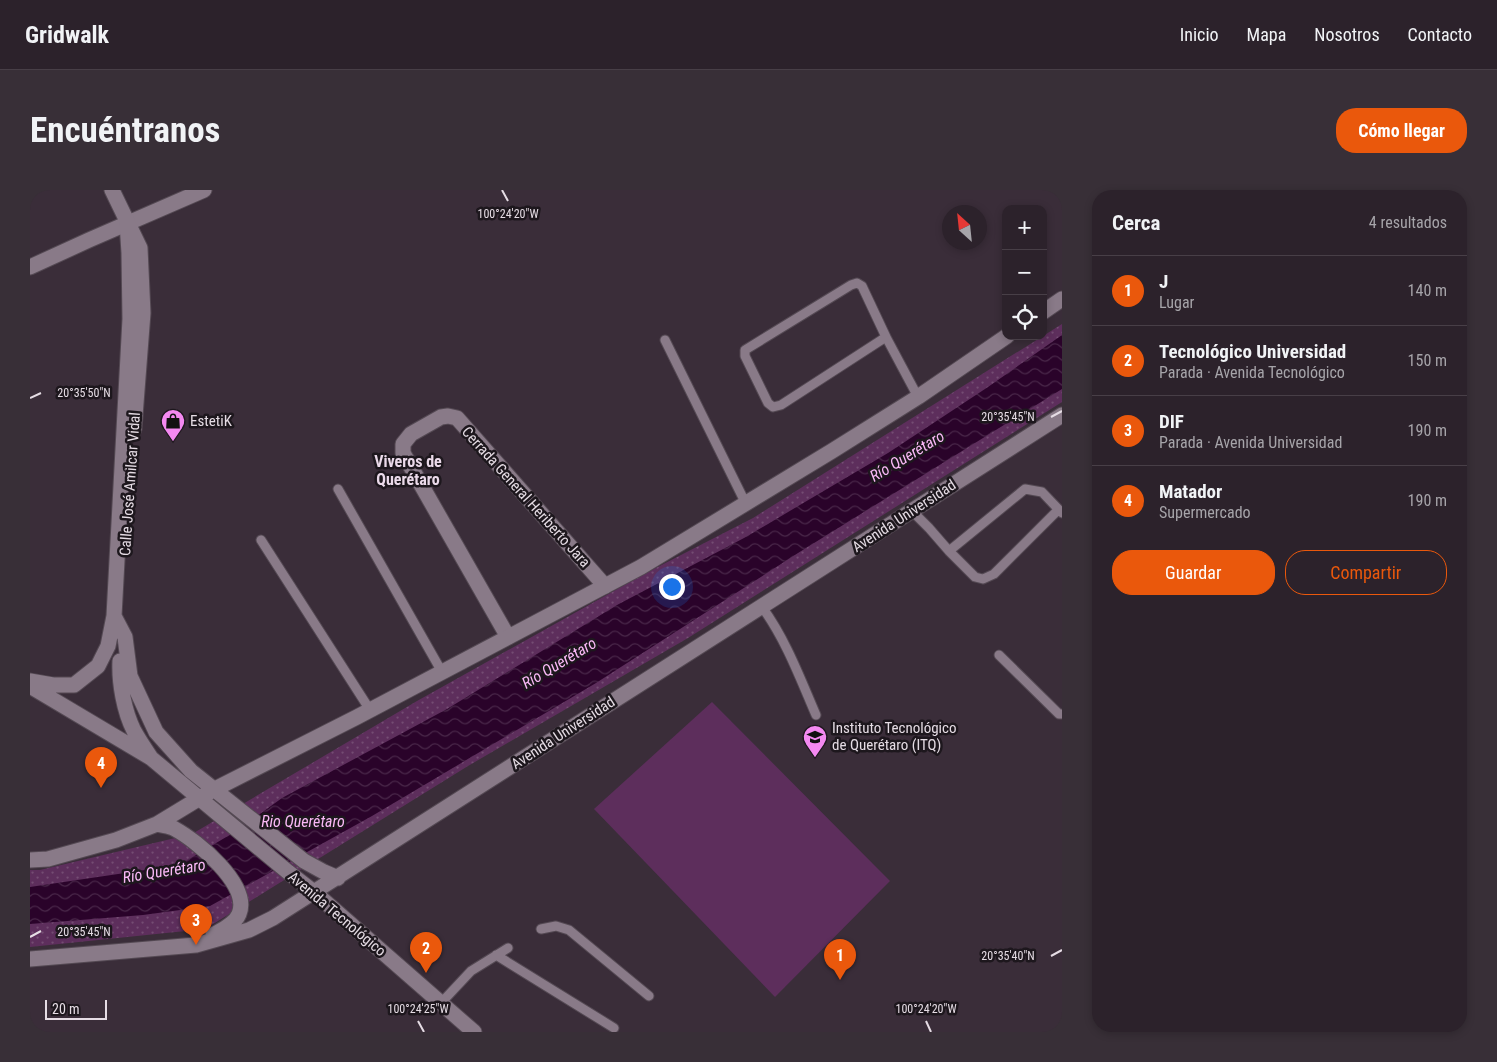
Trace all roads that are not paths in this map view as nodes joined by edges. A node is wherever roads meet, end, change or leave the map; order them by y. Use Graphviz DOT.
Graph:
graph roads {
  1 [pos="112,190"];
  2 [pos="204,190"];
  3 [pos="127,223"];
  4 [pos="30,267"];
  5 [pos="1062,299"];
  6 [pos="1047,309"];
  7 [pos="886,337"];
  8 [pos="1002,339"];
  9 [pos="665,340"];
  10 [pos="918,397"];
  11 [pos="1062,415"];
  12 [pos="338,490"];
  13 [pos="746,504"];
  14 [pos="912,511"];
  15 [pos="1060,512"];
  16 [pos="261,540"];
  17 [pos="949,551"];
  18 [pos="605,586"];
  19 [pos="762,607"];
  20 [pos="117,622"];
  21 [pos="508,637"];
  22 [pos="999,655"];
  23 [pos="442,672"];
  24 [pos="30,681"];
  25 [pos="30,686"];
  26 [pos="370,710"];
  27 [pos="1062,714"];
  28 [pos="816,715"];
  29 [pos="151,758"];
  30 [pos="213,790"];
  31 [pos="199,798"];
  32 [pos="157,824"];
  33 [pos="30,860"];
  34 [pos="338,878"];
  35 [pos="315,893"];
  36 [pos="541,929"];
  37 [pos="196,944"];
  38 [pos="508,948"];
  39 [pos="496,955"];
  40 [pos="30,959"];
  41 [pos="649,996"];
  42 [pos="441,1003"];
  43 [pos="614,1028"];
  44 [pos="474,1032"];
  1 -- 3 [label="main road, Calle José Amilcar Vidal"];
  2 -- 3 [label="main road"];
  3 -- 4 [label="main road"];
  3 -- 20 [label="main road, Calle José Amilcar Vidal"];
  5 -- 6 [label="main road"];
  7 -- 7 [label="lane"];
  7 -- 10 [label="lane"];
  8 -- 10 [label="main road"];
  9 -- 13 [label="lane"];
  10 -- 13 [label="main road"];
  11 -- 14 [label="main road, Avenida Universidad"];
  12 -- 23 [label="lane"];
  13 -- 18 [label="main road"];
  14 -- 17 [label="lane"];
  14 -- 19 [label="main road, Avenida Universidad"];
  15 -- 17 [label="lane"];
  15 -- 17 [label="lane"];
  16 -- 26 [label="lane"];
  18 -- 21 [label="main road"];
  18 -- 21 [label="main road, Cerrada General Heriberto Jara"];
  19 -- 28 [label="lane"];
  19 -- 34 [label="main road, Avenida Universidad"];
  20 -- 24 [label="main road"];
  20 -- 29 [label="main road, Calle José Amilcar Vidal"];
  20 -- 30 [label="main road, Calle José Amilcar Vidal"];
  21 -- 23 [label="main road"];
  22 -- 27 [label="lane"];
  23 -- 26 [label="main road"];
  25 -- 29 [label="main road"];
  26 -- 30 [label="main road"];
  29 -- 31 [label="main road, Avenida Tecnológico"];
  30 -- 31 [label="main road"];
  30 -- 34 [label="main road, Calle José Amilcar Vidal"];
  31 -- 32 [label="main road"];
  31 -- 35 [label="main road, Avenida Tecnológico"];
  32 -- 33 [label="main road"];
  32 -- 37 [label="main road"];
  34 -- 35 [label="main road, Avenida Universidad"];
  35 -- 37 [label="main road, Avenida Universidad"];
  35 -- 42 [label="main road, Avenida Tecnológico"];
  36 -- 41 [label="lane"];
  37 -- 40 [label="main road, Avenida Universidad"];
  38 -- 39 [label="lane"];
  39 -- 42 [label="lane"];
  39 -- 43 [label="lane"];
  42 -- 44 [label="main road, Avenida Tecnológico"];
}
